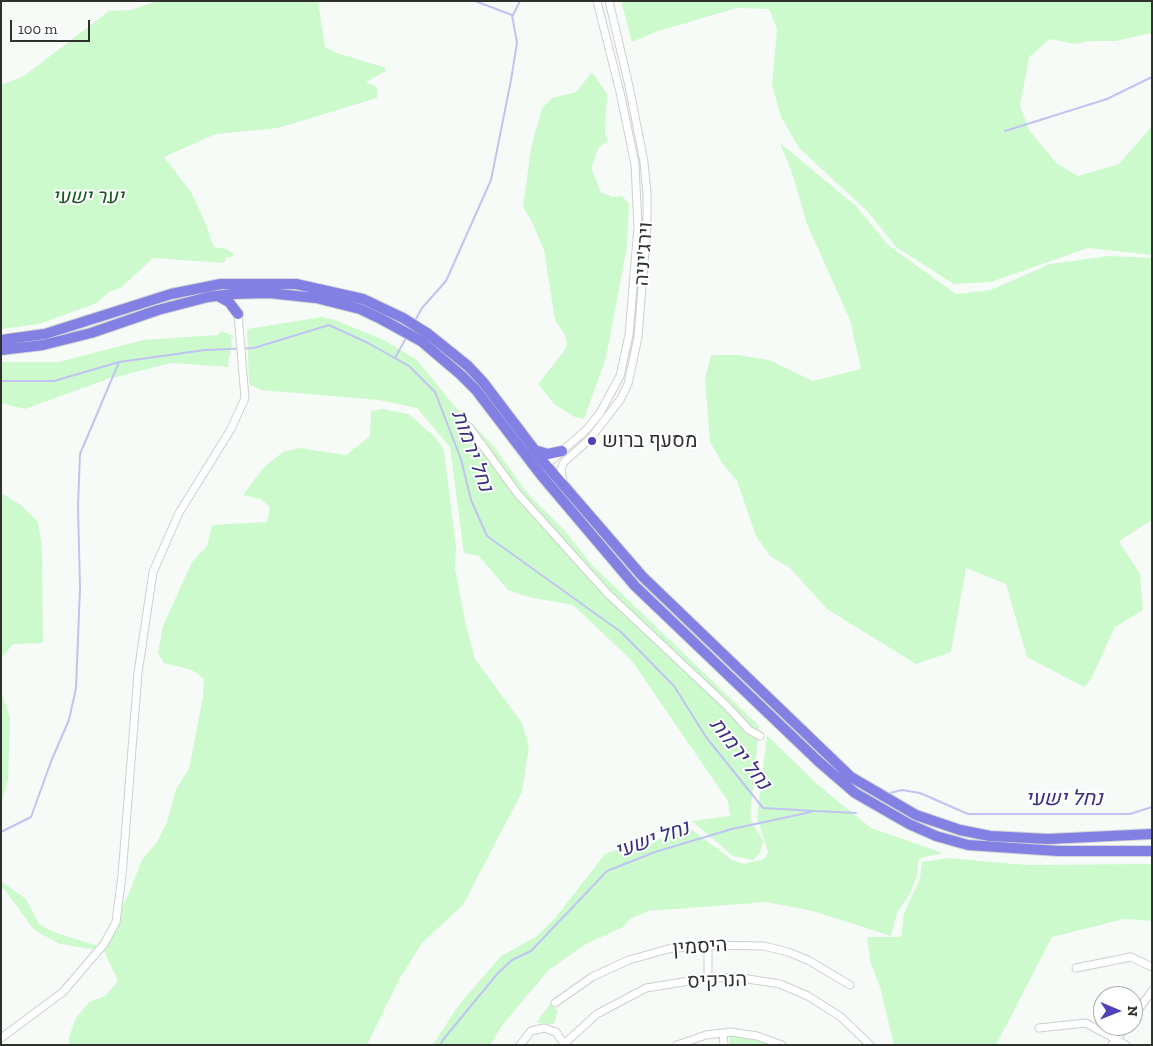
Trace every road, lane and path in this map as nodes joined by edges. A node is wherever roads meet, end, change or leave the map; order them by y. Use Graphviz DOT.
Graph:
graph roads {
  1 [pos="597,1"];
  2 [pos="609,1"];
  3 [pos="255,294"];
  4 [pos="217,296"];
  5 [pos="238,314"];
  6 [pos="1,340"];
  7 [pos="1,350"];
  8 [pos="470,427"];
  9 [pos="534,450"];
  10 [pos="562,451"];
  11 [pos="546,465"];
  12 [pos="541,475"];
  13 [pos="564,486"];
  14 [pos="760,736"];
  15 [pos="1152,834"];
  16 [pos="1152,851"];
  17 [pos="708,945"];
  18 [pos="1152,967"];
  19 [pos="1076,968"];
  20 [pos="708,978"];
  21 [pos="850,985"];
  22 [pos="1152,991"];
  23 [pos="555,1003"];
  24 [pos="1143,1003"];
  25 [pos="1038,1028"];
  26 [pos="723,1033"];
  27 [pos="1,1038"];
  28 [pos="1114,1042"];
  29 [pos="563,1044"];
  30 [pos="520,1045"];
  31 [pos="677,1045"];
  32 [pos="724,1045"];
  33 [pos="782,1045"];
  34 [pos="870,1045"];
  35 [pos="1126,1045"];
  1 -- 10 [label="street, וירג'יניה"];
  2 -- 13 [label="street, וירג'יניה"];
  3 -- 4 [label="highway"];
  3 -- 5 [label="highway"];
  3 -- 12 [label="highway"];
  4 -- 5 [label="highway"];
  4 -- 7 [label="highway"];
  5 -- 27 [label="street"];
  6 -- 9 [label="highway"];
  8 -- 14 [label="street"];
  9 -- 10 [label="highway"];
  9 -- 11 [label="highway"];
  10 -- 11 [label="street, וירג'יניה"];
  11 -- 12 [label="street, וירג'יניה"];
  11 -- 13 [label="highway"];
  12 -- 16 [label="highway"];
  13 -- 15 [label="highway"];
  17 -- 20 [label="street"];
  17 -- 21 [label="street, היסמין"];
  17 -- 23 [label="street, היסמין"];
  18 -- 19 [label="street"];
  20 -- 29 [label="street, הנרקיס"];
  20 -- 34 [label="street, הנרקיס"];
  22 -- 24 [label="street"];
  25 -- 28 [label="street"];
  26 -- 31 [label="street"];
  26 -- 32 [label="street"];
  26 -- 33 [label="street"];
  28 -- 35 [label="street"];
  29 -- 30 [label="street"];
}
